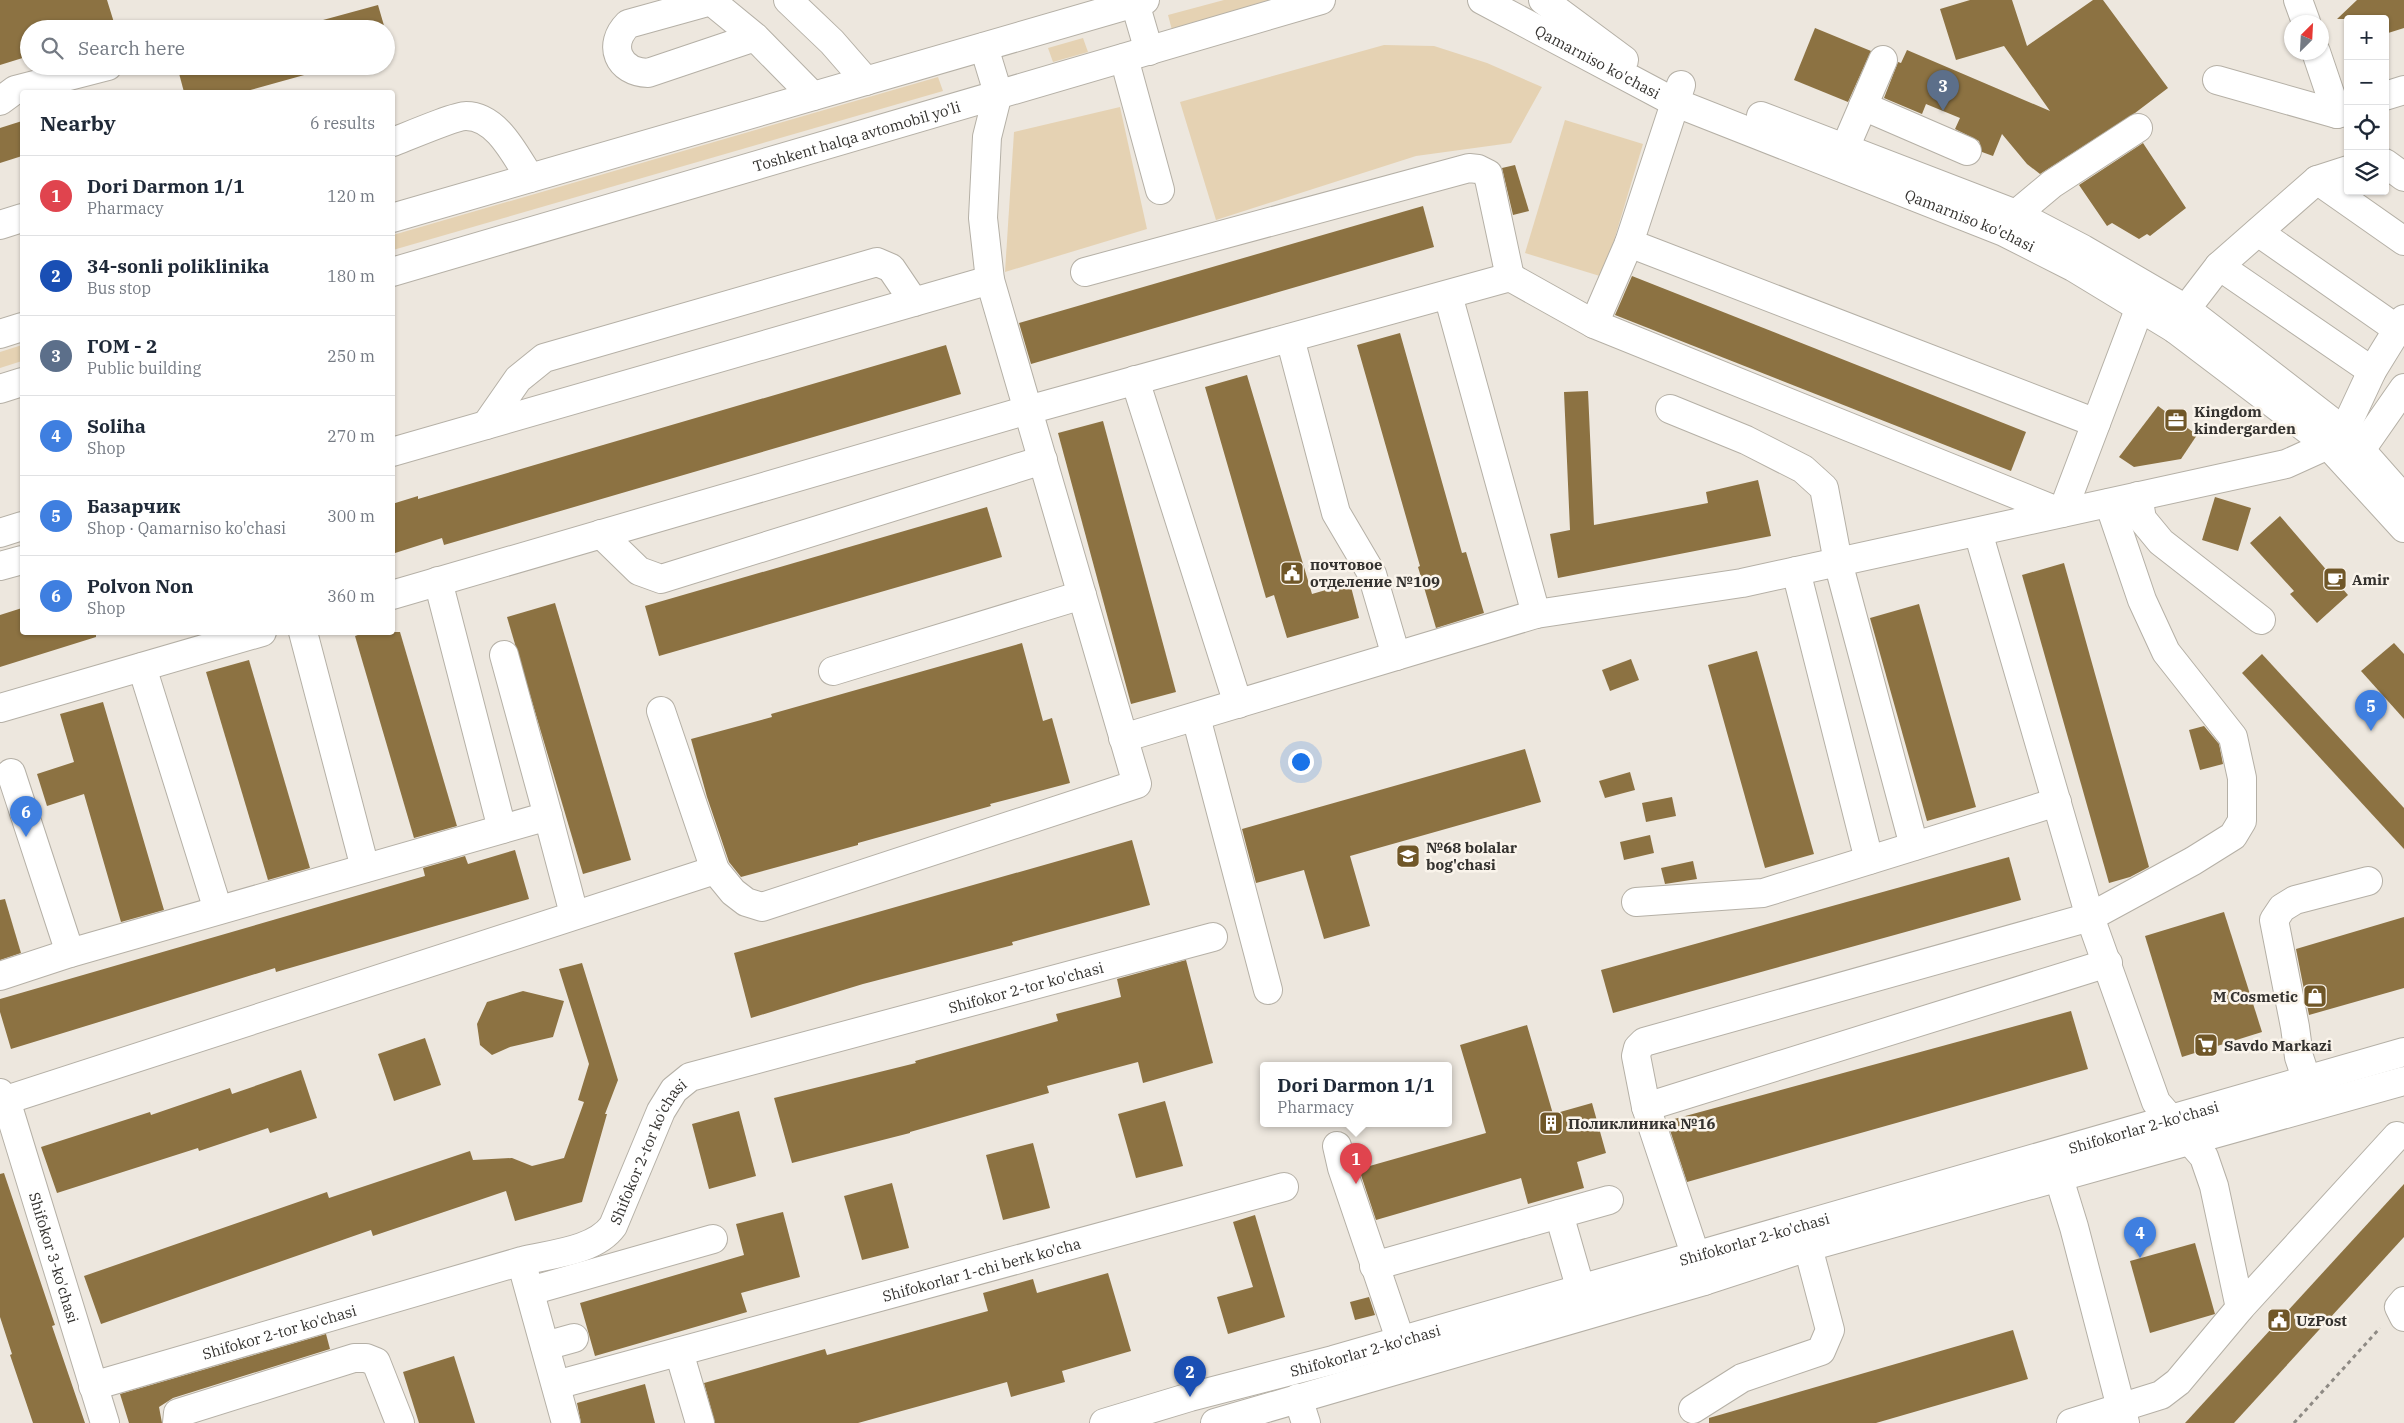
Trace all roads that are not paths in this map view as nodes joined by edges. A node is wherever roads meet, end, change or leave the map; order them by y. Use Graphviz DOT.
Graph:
graph roads {
  1 [pos="788,0"];
  2 [pos="1321,0"];
  3 [pos="1482,0"];
  4 [pos="1543,0"];
  5 [pos="2298,0"];
  6 [pos="1140,1"];
  7 [pos="2303,15"];
  8 [pos="755,38"];
  9 [pos="984,47"];
  10 [pos="1137,54"];
  11 [pos="1883,60"];
  12 [pos="2319,60"];
  13 [pos="73,75"];
  14 [pos="2217,80"];
  15 [pos="866,81"];
  16 [pos="2404,90"];
  17 [pos="998,94"];
  18 [pos="1678,94"];
  19 [pos="2389,95"];
  20 [pos="813,96"];
  21 [pos="0,101"];
  22 [pos="1863,106"];
  23 [pos="2342,112"];
  24 [pos="2138,128"];
  25 [pos="395,141"];
  26 [pos="1845,148"];
  27 [pos="1967,151"];
  28 [pos="2389,166"];
  29 [pos="2344,171"];
  30 [pos="2404,177"];
  31 [pos="530,178"];
  32 [pos="2317,180"];
  33 [pos="1160,190"];
  34 [pos="2016,214"];
  35 [pos="395,217"];
  36 [pos="20,219"];
  37 [pos="0,225"];
  38 [pos="2258,232"];
  39 [pos="2404,241"];
  40 [pos="1629,243"];
  41 [pos="2219,266"];
  42 [pos="395,271"];
  43 [pos="1085,272"];
  44 [pos="1510,277"];
  45 [pos="990,280"];
  46 [pos="1448,295"];
  47 [pos="914,302"];
  48 [pos="2140,308"];
  49 [pos="2181,319"];
  50 [pos="1594,324"];
  51 [pos="2400,324"];
  52 [pos="20,328"];
  53 [pos="0,334"];
  54 [pos="1290,338"];
  55 [pos="2372,371"];
  56 [pos="1135,380"];
  57 [pos="20,383"];
  58 [pos="0,388"];
  59 [pos="2402,398"];
  60 [pos="1028,410"];
  61 [pos="1670,410"];
  62 [pos="2096,423"];
  63 [pos="486,425"];
  64 [pos="2336,438"];
  65 [pos="395,451"];
  66 [pos="2356,459"];
  67 [pos="1043,460"];
  68 [pos="2138,496"];
  69 [pos="2404,499"];
  70 [pos="2108,503"];
  71 [pos="2062,513"];
  72 [pos="20,527"];
  73 [pos="2404,528"];
  74 [pos="1978,532"];
  75 [pos="0,533"];
  76 [pos="601,534"];
  77 [pos="20,561"];
  78 [pos="1838,562"];
  79 [pos="0,566"];
  80 [pos="1796,572"];
  81 [pos="438,582"];
  82 [pos="395,594"];
  83 [pos="1082,596"];
  84 [pos="1536,614"];
  85 [pos="2261,620"];
  86 [pos="252,635"];
  87 [pos="304,635"];
  88 [pos="504,655"];
  89 [pos="1396,656"];
  90 [pos="142,667"];
  91 [pos="833,671"];
  92 [pos="1238,704"];
  93 [pos="0,708"];
  94 [pos="661,711"];
  95 [pos="1196,717"];
  96 [pos="1123,738"];
  97 [pos="11,773"];
  98 [pos="2057,802"];
  99 [pos="548,816"];
  100 [pos="502,829"];
  101 [pos="1914,846"];
  102 [pos="1869,860"];
  103 [pos="365,868"];
  104 [pos="715,870"];
  105 [pos="2368,881"];
  106 [pos="1636,902"];
  107 [pos="218,910"];
  108 [pos="574,914"];
  109 [pos="2090,917"];
  110 [pos="1213,937"];
  111 [pos="70,953"];
  112 [pos="2108,964"];
  113 [pos="0,976"];
  114 [pos="1268,990"];
  115 [pos="2404,1052"];
  116 [pos="2307,1081"];
  117 [pos="2404,1081"];
  118 [pos="2,1099"];
  119 [pos="1646,1108"];
  120 [pos="2169,1118"];
  121 [pos="2397,1136"];
  122 [pos="2190,1141"];
  123 [pos="1337,1146"];
  124 [pos="2051,1152"];
  125 [pos="2059,1178"];
  126 [pos="1284,1188"];
  127 [pos="1609,1200"];
  128 [pos="1559,1214"];
  129 [pos="713,1239"];
  130 [pos="1808,1247"];
  131 [pos="1695,1255"];
  132 [pos="522,1262"];
  133 [pos="1374,1266"];
  134 [pos="1704,1281"];
  135 [pos="1580,1287"];
  136 [pos="530,1291"];
  137 [pos="2240,1308"];
  138 [pos="574,1338"];
  139 [pos="1400,1339"];
  140 [pos="545,1346"];
  141 [pos="679,1352"];
  142 [pos="556,1385"];
  143 [pos="93,1386"];
  144 [pos="1693,1408"];
  145 [pos="1302,1410"];
  146 [pos="2122,1415"];
  147 [pos="105,1423"];
  148 [pos="177,1423"];
  149 [pos="400,1423"];
  150 [pos="566,1423"];
  151 [pos="700,1423"];
  152 [pos="1104,1423"];
  153 [pos="1215,1423"];
  154 [pos="2071,1423"];
  1 -- 15 [label="main road"];
  2 -- 10 [label="main road, Toshkent halqa avtomobil yo'li"];
  3 -- 18 [label="main road, Qamarniso ko'chasi"];
  4 -- 18 [label="main road, Qamarniso ko'chasi"];
  5 -- 7 [label="main road"];
  6 -- 9 [label="main road"];
  6 -- 10 [label="main road"];
  8 -- 20 [label="main road"];
  9 -- 15 [label="main road"];
  9 -- 17 [label="main road"];
  10 -- 17 [label="main road, Toshkent halqa avtomobil yo'li"];
  10 -- 33 [label="main road"];
  11 -- 22 [label="main road"];
  12 -- 23 [label="main road"];
  13 -- 21 [label="main road"];
  14 -- 23 [label="main road"];
  15 -- 20 [label="main road"];
  16 -- 19 [label="main road"];
  17 -- 42 [label="main road, Toshkent halqa avtomobil yo'li"];
  17 -- 45 [label="main road"];
  18 -- 26 [label="main road, Qamarniso ko'chasi"];
  18 -- 40 [label="main road"];
  18 -- 48 [label="main road, Qamarniso ko'chasi"];
  20 -- 31 [label="main road"];
  22 -- 26 [label="main road"];
  22 -- 27 [label="main road"];
  24 -- 34 [label="main road"];
  25 -- 31 [label="main road"];
  26 -- 34 [label="main road, Qamarniso ko'chasi"];
  28 -- 30 [label="main road"];
  29 -- 32 [label="main road"];
  31 -- 35 [label="main road"];
  32 -- 38 [label="main road"];
  32 -- 39 [label="main road"];
  34 -- 49 [label="main road, Qamarniso ko'chasi"];
  36 -- 37 [label="main road"];
  38 -- 41 [label="main road"];
  38 -- 51 [label="main road"];
  40 -- 50 [label="main road"];
  40 -- 62 [label="main road"];
  41 -- 49 [label="main road"];
  41 -- 55 [label="main road"];
  43 -- 44 [label="main road"];
  44 -- 46 [label="main road"];
  44 -- 50 [label="main road"];
  45 -- 47 [label="main road"];
  45 -- 60 [label="main road"];
  46 -- 54 [label="main road"];
  46 -- 84 [label="main road"];
  47 -- 63 [label="main road"];
  47 -- 63 [label="main road"];
  48 -- 49 [label="main road, Qamarniso ko'chasi"];
  48 -- 62 [label="main road"];
  49 -- 64 [label="main road, Qamarniso ko'chasi"];
  50 -- 71 [label="main road"];
  51 -- 55 [label="main road"];
  52 -- 53 [label="main road"];
  54 -- 56 [label="main road"];
  54 -- 89 [label="main road"];
  55 -- 64 [label="main road"];
  56 -- 60 [label="main road"];
  56 -- 92 [label="main road"];
  57 -- 58 [label="main road"];
  59 -- 66 [label="main road"];
  60 -- 67 [label="main road"];
  60 -- 76 [label="main road"];
  61 -- 78 [label="main road"];
  62 -- 71 [label="main road"];
  63 -- 65 [label="main road"];
  64 -- 66 [label="main road, Qamarniso ko'chasi"];
  64 -- 68 [label="main road"];
  66 -- 69 [label="main road, Qamarniso ko'chasi"];
  66 -- 73 [label="main road, Qamarniso ko'chasi"];
  67 -- 76 [label="main road"];
  67 -- 83 [label="main road"];
  68 -- 70 [label="main road"];
  68 -- 85 [label="main road"];
  70 -- 71 [label="main road"];
  70 -- 109 [label="main road"];
  71 -- 74 [label="main road"];
  72 -- 75 [label="main road"];
  74 -- 78 [label="main road"];
  74 -- 98 [label="main road"];
  76 -- 81 [label="main road"];
  77 -- 79 [label="main road"];
  78 -- 80 [label="main road"];
  78 -- 101 [label="main road"];
  80 -- 84 [label="main road"];
  80 -- 102 [label="main road"];
  81 -- 82 [label="main road"];
  81 -- 100 [label="main road"];
  83 -- 91 [label="main road"];
  83 -- 96 [label="main road"];
  84 -- 89 [label="main road"];
  86 -- 90 [label="main road"];
  87 -- 103 [label="main road"];
  88 -- 99 [label="main road"];
  89 -- 92 [label="main road"];
  90 -- 93 [label="main road"];
  90 -- 107 [label="main road"];
  92 -- 95 [label="main road"];
  94 -- 104 [label="main road"];
  95 -- 96 [label="main road"];
  95 -- 114 [label="main road"];
  96 -- 104 [label="main road"];
  97 -- 111 [label="main road"];
  98 -- 101 [label="main road"];
  98 -- 109 [label="main road"];
  99 -- 100 [label="main road"];
  99 -- 108 [label="main road"];
  100 -- 103 [label="main road"];
  101 -- 102 [label="main road"];
  102 -- 106 [label="main road"];
  103 -- 107 [label="main road"];
  104 -- 108 [label="main road"];
  105 -- 116 [label="main road"];
  107 -- 111 [label="main road"];
  108 -- 118 [label="main road"];
  109 -- 112 [label="main road"];
  109 -- 119 [label="main road"];
  110 -- 132 [label="main road, Shifokor 2-tor ko'chasi"];
  111 -- 113 [label="main road"];
  112 -- 119 [label="main road"];
  112 -- 120 [label="main road"];
  115 -- 116 [label="main road, Shifokorlar 2-ko'chasi"];
  116 -- 120 [label="main road, Shifokorlar 2-ko'chasi"];
  117 -- 122 [label="main road, Shifokorlar 2-ko'chasi"];
  118 -- 143 [label="main road, Shifokor 3-ko'chasi"];
  119 -- 131 [label="main road"];
  120 -- 122 [label="main road"];
  120 -- 124 [label="main road, Shifokorlar 2-ko'chasi"];
  121 -- 137 [label="main road"];
  122 -- 125 [label="main road, Shifokorlar 2-ko'chasi"];
  122 -- 137 [label="main road"];
  123 -- 133 [label="main road"];
  124 -- 125 [label="main road"];
  124 -- 131 [label="main road, Shifokorlar 2-ko'chasi"];
  125 -- 130 [label="main road, Shifokorlar 2-ko'chasi"];
  125 -- 146 [label="main road"];
  126 -- 141 [label="main road, Shifokorlar 1-chi berk ko'cha"];
  127 -- 128 [label="main road"];
  128 -- 133 [label="main road"];
  128 -- 135 [label="main road"];
  129 -- 136 [label="main road"];
  130 -- 134 [label="main road, Shifokorlar 2-ko'chasi"];
  130 -- 144 [label="main road"];
  131 -- 134 [label="main road"];
  131 -- 135 [label="main road, Shifokorlar 2-ko'chasi"];
  132 -- 136 [label="main road"];
  132 -- 143 [label="main road, Shifokor 2-tor ko'chasi"];
  133 -- 139 [label="main road"];
  134 -- 145 [label="main road, Shifokorlar 2-ko'chasi"];
  135 -- 139 [label="main road, Shifokorlar 2-ko'chasi"];
  136 -- 140 [label="main road"];
  137 -- 146 [label="main road"];
  138 -- 140 [label="main road"];
  139 -- 152 [label="main road, Shifokorlar 2-ko'chasi"];
  140 -- 142 [label="main road"];
  141 -- 142 [label="main road, Shifokorlar 1-chi berk ko'cha"];
  141 -- 151 [label="main road"];
  142 -- 150 [label="main road"];
  143 -- 147 [label="main road, Shifokor 3-ko'chasi"];
  145 -- 153 [label="main road, Shifokorlar 2-ko'chasi"];
  146 -- 154 [label="main road"];
  148 -- 149 [label="main road"];
}
